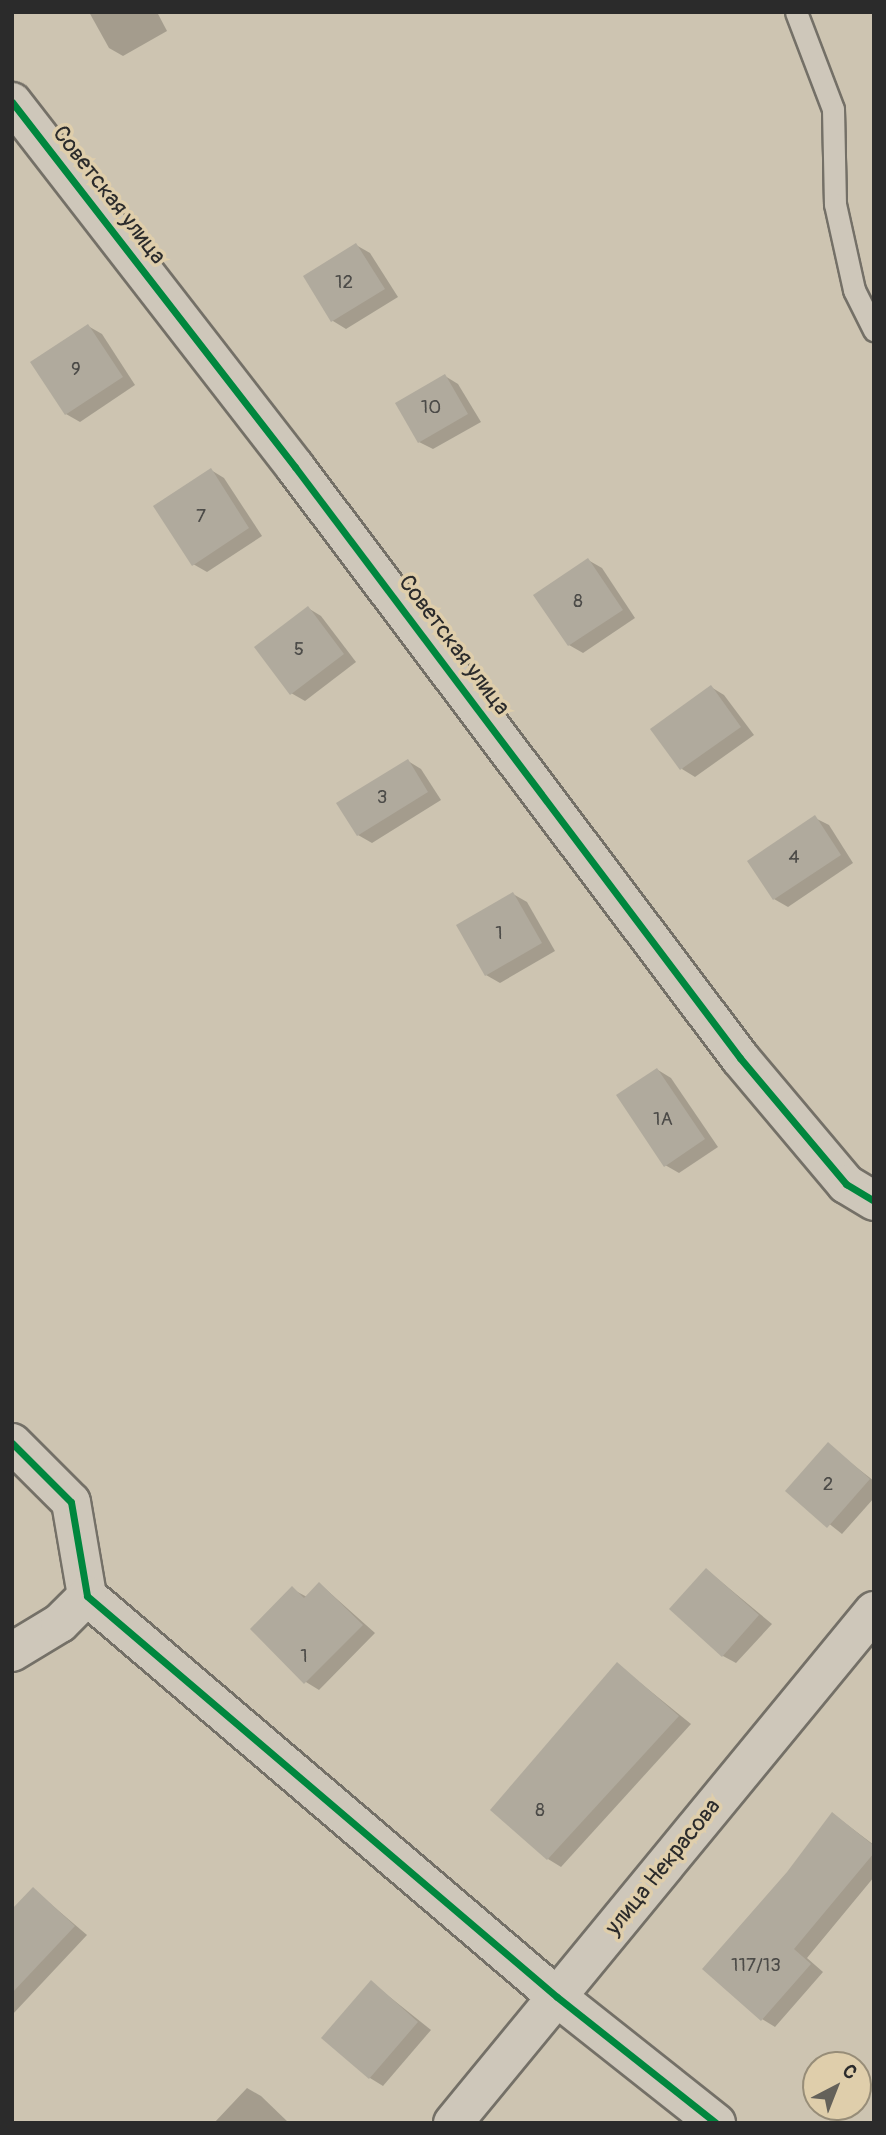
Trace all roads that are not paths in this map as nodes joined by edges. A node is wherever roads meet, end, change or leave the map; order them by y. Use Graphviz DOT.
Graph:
graph roads {
  1 [pos="796,12"];
  2 [pos="12,102"];
  3 [pos="874,330"];
  4 [pos="874,1201"];
  5 [pos="12,1443"];
  6 [pos="87,1596"];
  7 [pos="874,1611"];
  8 [pos="12,1652"];
  9 [pos="556,1997"];
  10 [pos="453,2123"];
  11 [pos="716,2123"];
  1 -- 3 [label="lane"];
  2 -- 4 [label="street, Советская улица"];
  5 -- 6 [label="street"];
  6 -- 8 [label="street"];
  6 -- 9 [label="street"];
  7 -- 9 [label="street, улица Некрасова"];
  9 -- 10 [label="street, улица Некрасова"];
  9 -- 11 [label="street"];
}
